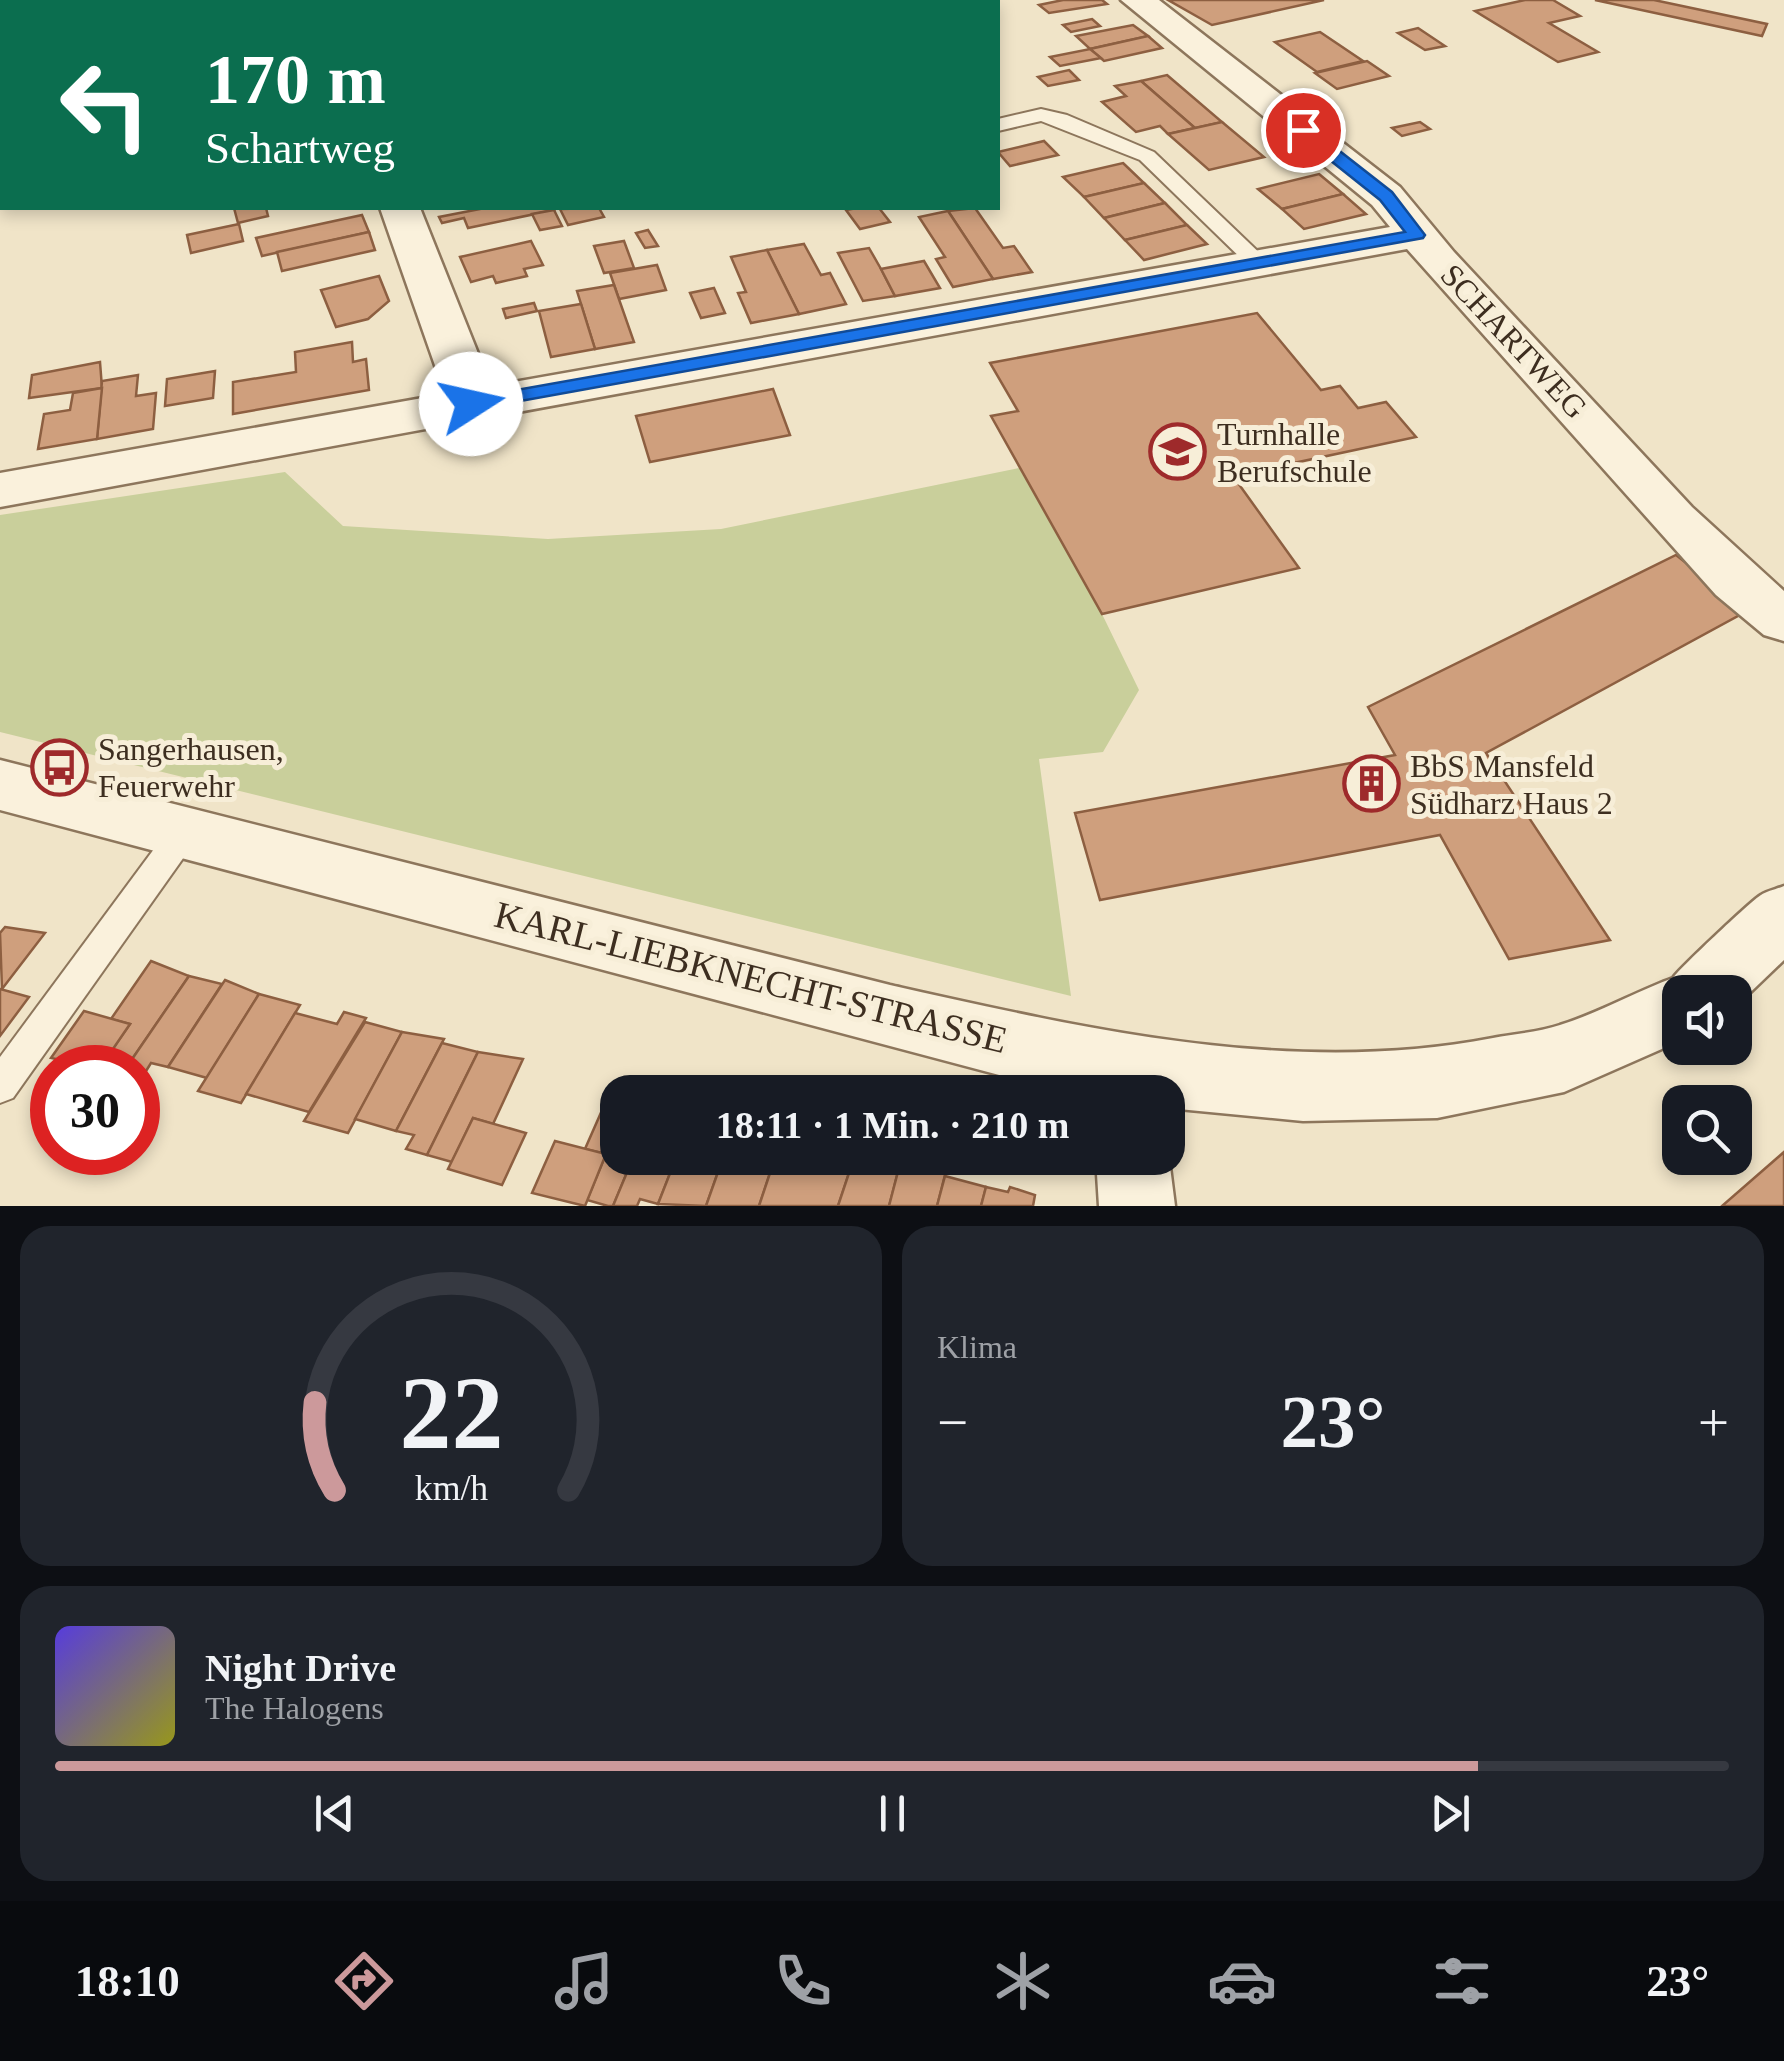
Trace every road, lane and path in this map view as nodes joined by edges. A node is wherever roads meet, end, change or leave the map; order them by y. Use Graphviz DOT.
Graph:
graph roads {
  1 [pos="1138,0"];
  2 [pos="1000,126"];
  3 [pos="401,210"];
  4 [pos="1417,235"];
  5 [pos="1258,262"];
  6 [pos="471,404"];
  7 [pos="0,490"];
  8 [pos="1784,621"];
  9 [pos="0,785"];
  10 [pos="185,830"];
  11 [pos="1784,915"];
  12 [pos="1724,975"];
  13 [pos="1662,1016"];
  14 [pos="1118,1075"];
  15 [pos="1185,1082"];
  16 [pos="0,1086"];
  17 [pos="1134,1175"];
  18 [pos="1137,1206"];
  1 -- 4 [label="street, SCHARTWEG"];
  2 -- 5 [label="lane"];
  3 -- 6 [label="street"];
  4 -- 5 [label="street"];
  4 -- 8 [label="street, SCHARTWEG"];
  5 -- 6 [label="street"];
  6 -- 7 [label="street"];
  9 -- 10 [label="street, KARL-LIEBKNECHT-STRASSE"];
  10 -- 14 [label="street, KARL-LIEBKNECHT-STRASSE"];
  10 -- 16 [label="lane"];
  11 -- 12 [label="street"];
  13 -- 15 [label="street, KARL-LIEBKNECHT-STRASSE"];
  17 -- 18 [label="street"];
}
